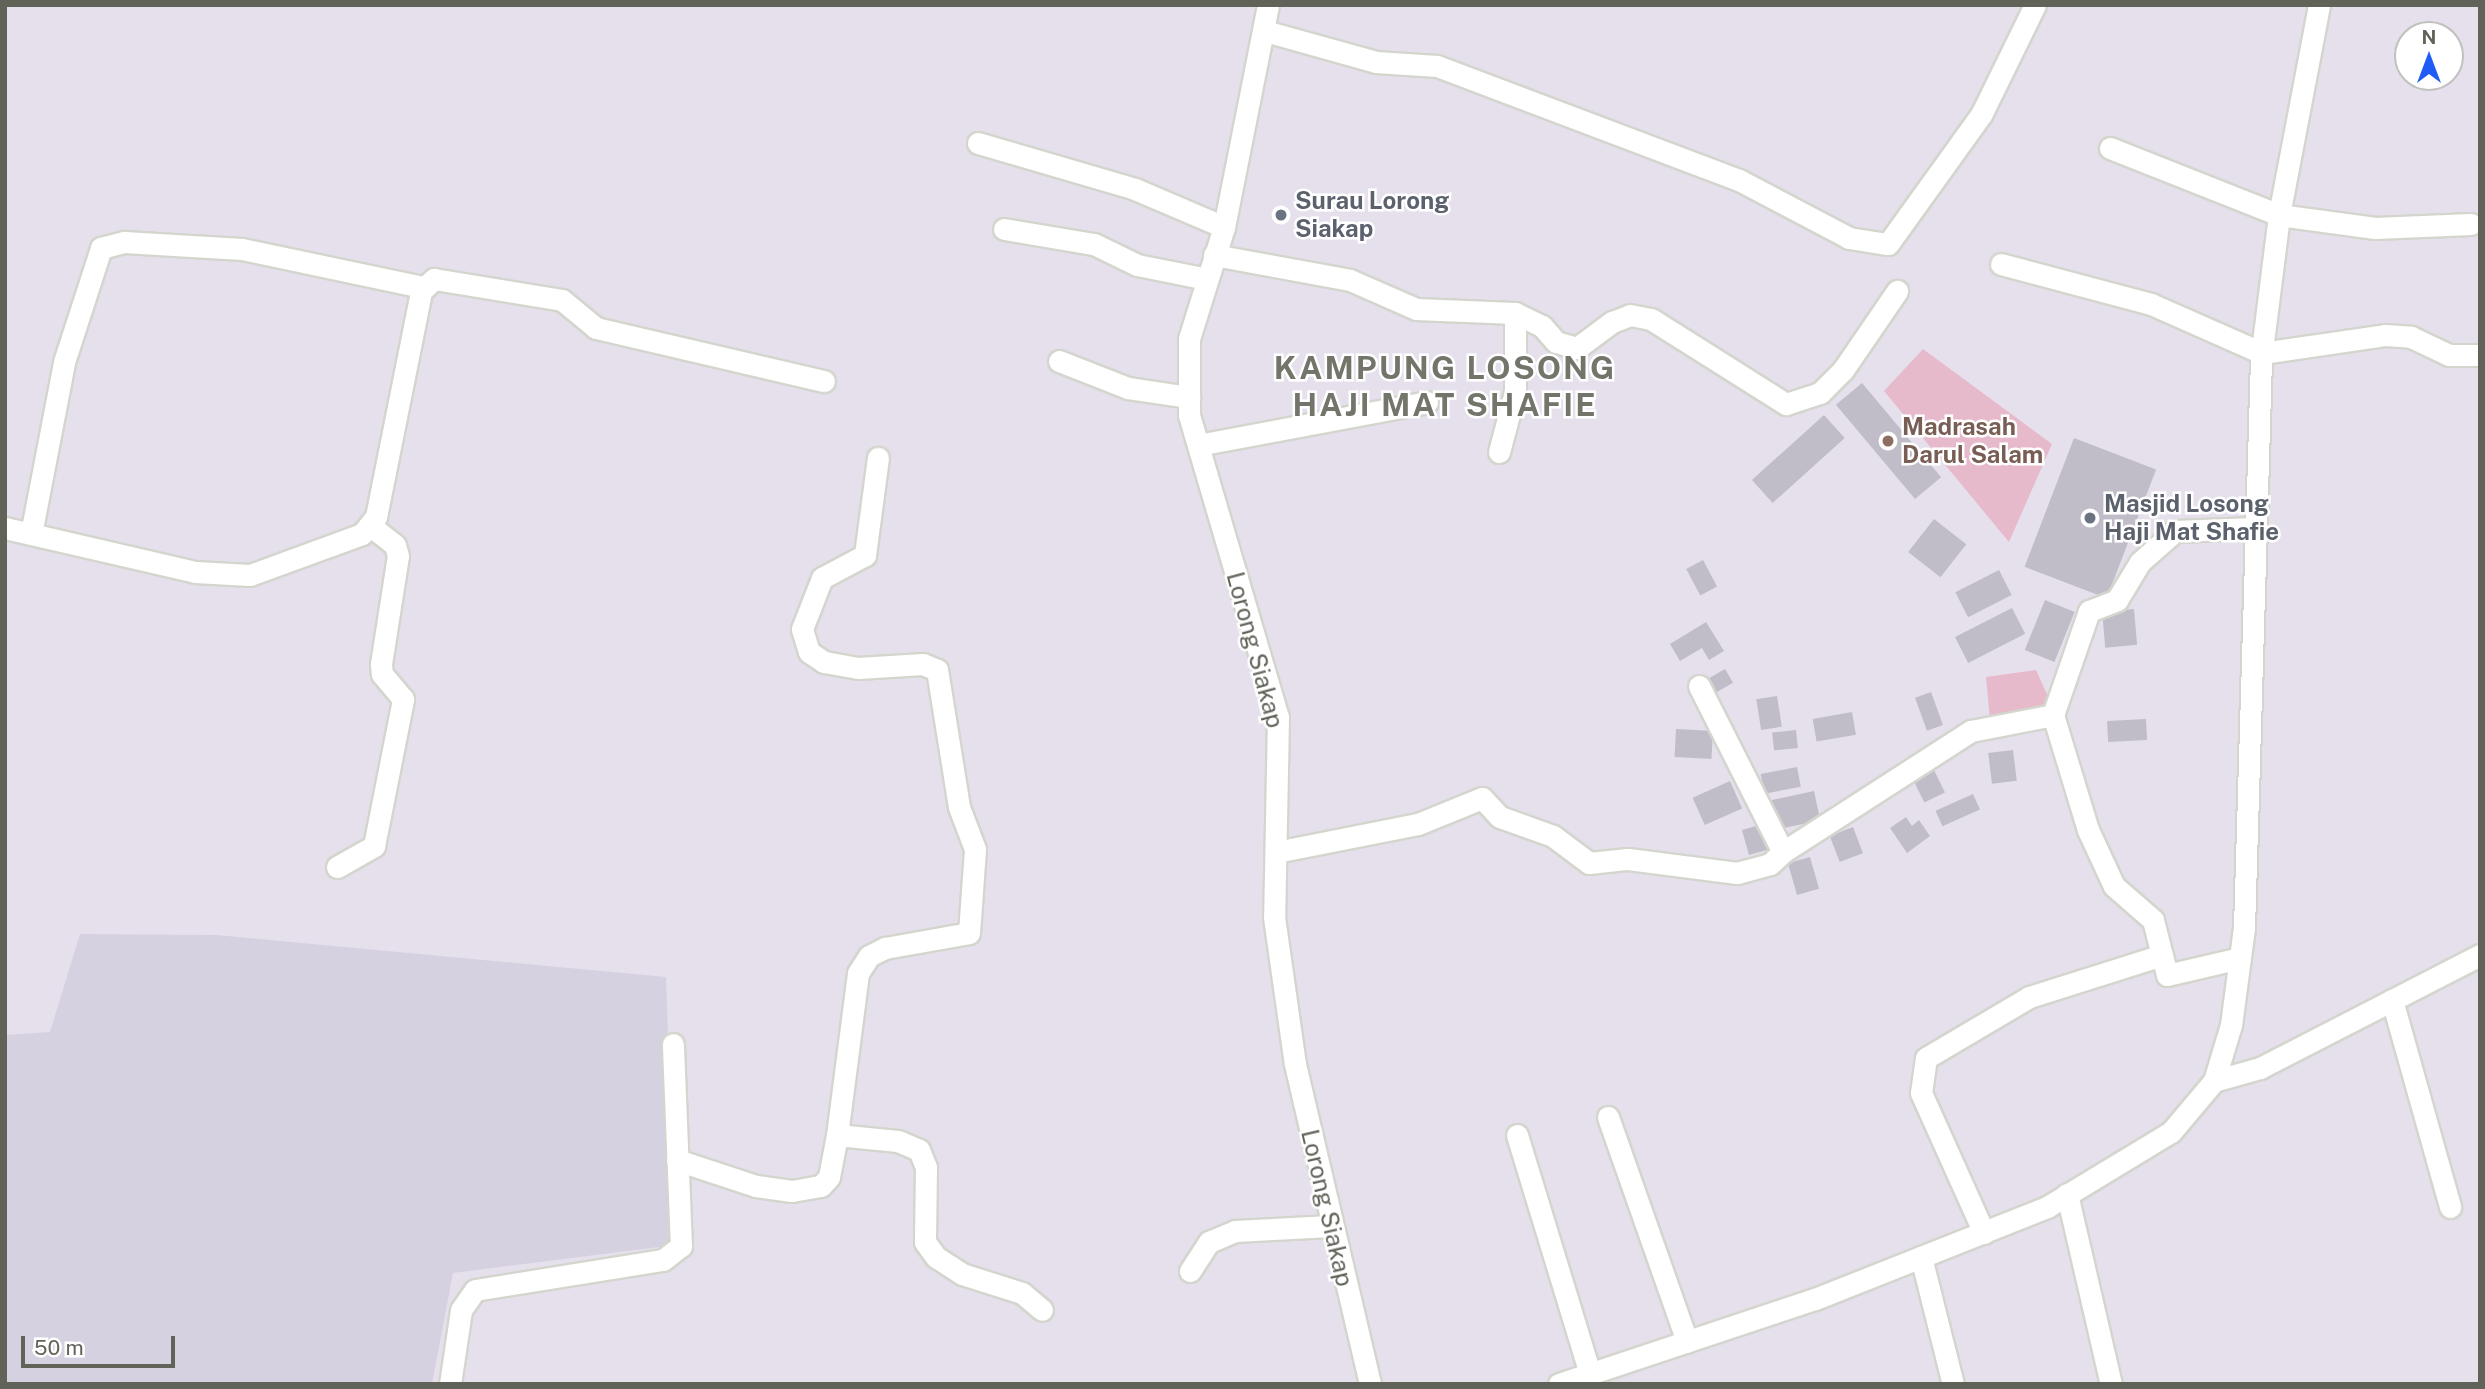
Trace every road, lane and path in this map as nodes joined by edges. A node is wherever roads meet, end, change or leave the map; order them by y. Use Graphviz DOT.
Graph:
graph roads {
  1 [pos="1268,5"];
  2 [pos="2035,5"];
  3 [pos="2319,5"];
  4 [pos="1265,32"];
  5 [pos="978,143"];
  6 [pos="2110,148"];
  7 [pos="2279,215"];
  8 [pos="2470,223"];
  9 [pos="1224,227"];
  10 [pos="1004,229"];
  11 [pos="1214,255"];
  12 [pos="2001,264"];
  13 [pos="1207,279"];
  14 [pos="423,287"];
  15 [pos="1897,291"];
  16 [pos="1515,313"];
  17 [pos="2262,353"];
  18 [pos="2480,355"];
  19 [pos="1059,361"];
  20 [pos="824,382"];
  21 [pos="1189,397"];
  22 [pos="1427,402"];
  23 [pos="1198,445"];
  24 [pos="1499,452"];
  25 [pos="878,458"];
  26 [pos="371,526"];
  27 [pos="5,528"];
  28 [pos="2255,528"];
  29 [pos="31,534"];
  30 [pos="1699,686"];
  31 [pos="2053,715"];
  32 [pos="1276,852"];
  33 [pos="1783,852"];
  34 [pos="337,867"];
  35 [pos="2162,955"];
  36 [pos="2480,955"];
  37 [pos="2240,958"];
  38 [pos="2392,1000"];
  39 [pos="673,1044"];
  40 [pos="2214,1081"];
  41 [pos="1608,1117"];
  42 [pos="837,1135"];
  43 [pos="1517,1135"];
  44 [pos="677,1160"];
  45 [pos="2067,1195"];
  46 [pos="2451,1207"];
  47 [pos="1329,1226"];
  48 [pos="1984,1233"];
  49 [pos="1921,1258"];
  50 [pos="1190,1271"];
  51 [pos="1042,1310"];
  52 [pos="1687,1341"];
  53 [pos="1590,1374"];
  54 [pos="450,1384"];
  55 [pos="1370,1384"];
  56 [pos="1559,1384"];
  57 [pos="1953,1384"];
  58 [pos="2111,1384"];
  1 -- 4 [label="street, Lorong Siakap"];
  2 -- 4 [label="street"];
  3 -- 7 [label="street"];
  4 -- 9 [label="street, Lorong Siakap"];
  5 -- 9 [label="street"];
  6 -- 7 [label="street"];
  7 -- 8 [label="street"];
  7 -- 17 [label="street"];
  9 -- 11 [label="street, Lorong Siakap"];
  10 -- 13 [label="street"];
  11 -- 13 [label="street, Lorong Siakap"];
  11 -- 16 [label="street"];
  12 -- 17 [label="street"];
  13 -- 21 [label="street, Lorong Siakap"];
  14 -- 20 [label="street"];
  14 -- 26 [label="street"];
  14 -- 29 [label="street"];
  15 -- 16 [label="street"];
  16 -- 24 [label="street"];
  17 -- 18 [label="street"];
  17 -- 28 [label="street"];
  19 -- 21 [label="street"];
  21 -- 23 [label="street, Lorong Siakap"];
  22 -- 23 [label="street"];
  23 -- 32 [label="street, Lorong Siakap"];
  25 -- 42 [label="street"];
  26 -- 29 [label="street"];
  26 -- 34 [label="street"];
  27 -- 29 [label="street"];
  28 -- 31 [label="street"];
  28 -- 37 [label="street"];
  30 -- 33 [label="street"];
  31 -- 33 [label="street"];
  31 -- 35 [label="street"];
  32 -- 33 [label="street"];
  32 -- 47 [label="street, Lorong Siakap"];
  35 -- 37 [label="street"];
  35 -- 48 [label="street"];
  36 -- 38 [label="street"];
  37 -- 40 [label="street"];
  38 -- 40 [label="street"];
  38 -- 46 [label="street"];
  39 -- 44 [label="street"];
  40 -- 45 [label="street"];
  41 -- 52 [label="street"];
  42 -- 44 [label="street"];
  42 -- 51 [label="street"];
  43 -- 53 [label="street"];
  44 -- 54 [label="street"];
  45 -- 48 [label="street"];
  45 -- 58 [label="street"];
  47 -- 50 [label="street"];
  47 -- 55 [label="street, Lorong Siakap"];
  48 -- 49 [label="street"];
  49 -- 52 [label="street"];
  49 -- 57 [label="street"];
  52 -- 53 [label="street"];
  53 -- 56 [label="street"];
}
